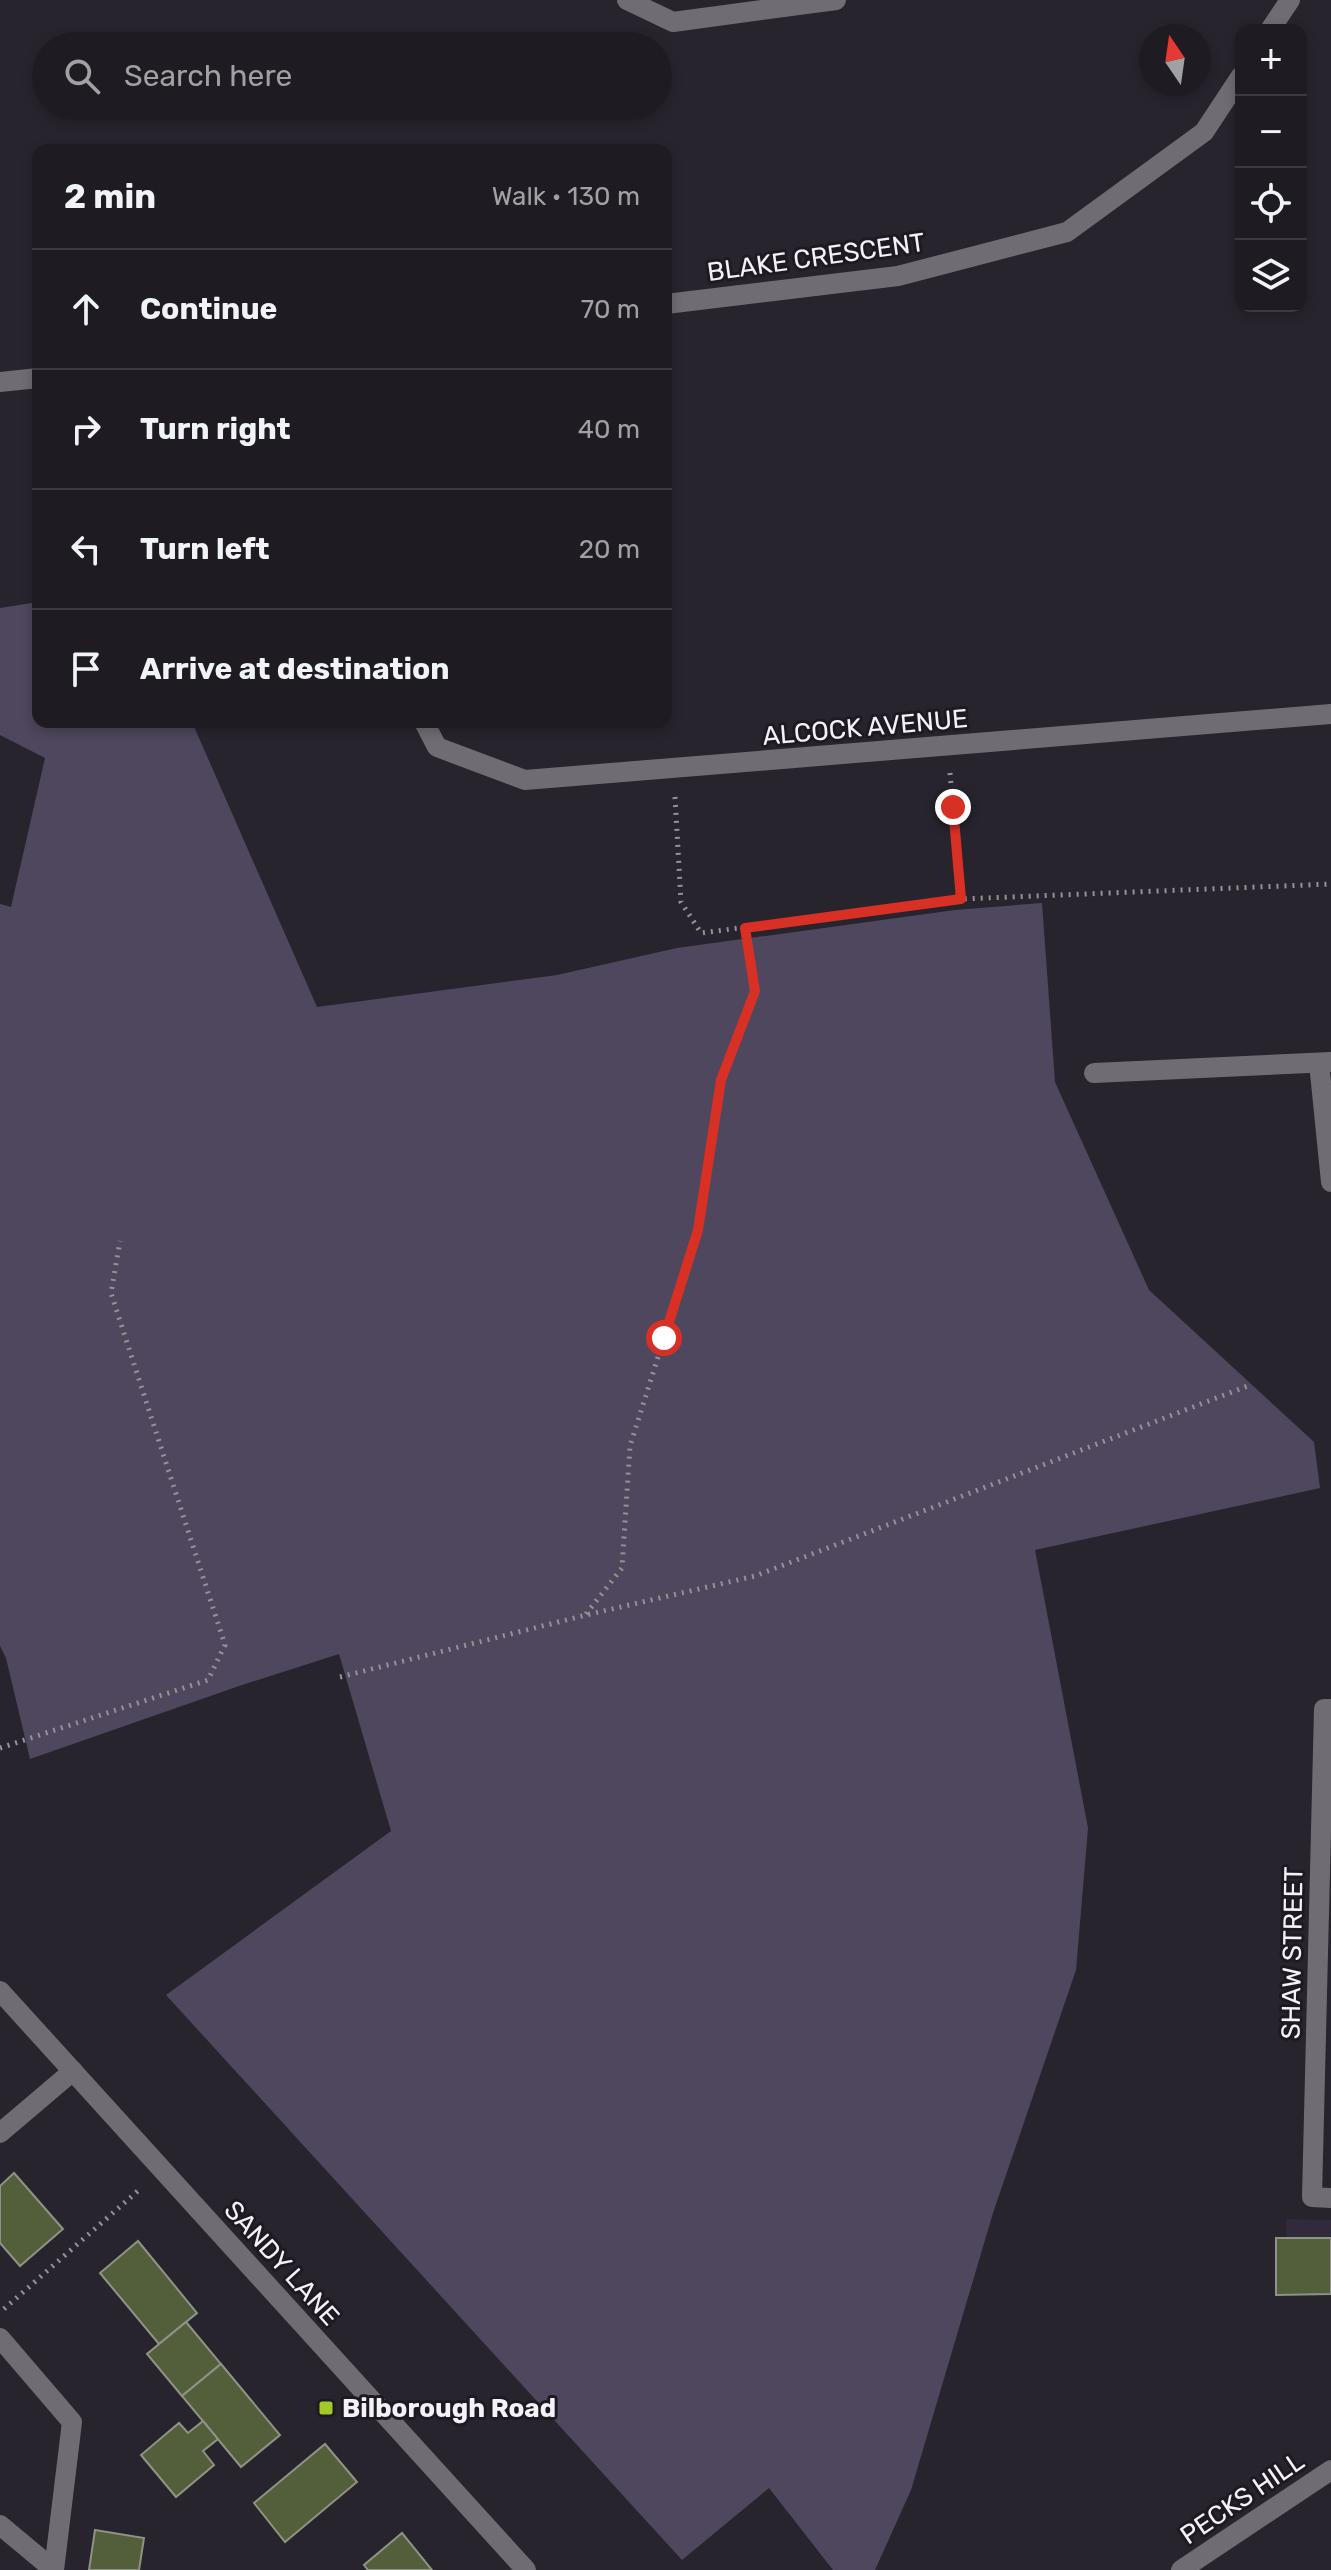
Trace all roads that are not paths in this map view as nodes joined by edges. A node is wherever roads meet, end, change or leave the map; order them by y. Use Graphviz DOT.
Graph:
graph roads {
  1 [pos="627,0"];
  2 [pos="836,0"];
  3 [pos="1290,0"];
  4 [pos="1274,24"];
  5 [pos="1235,85"];
  6 [pos="672,303"];
  7 [pos="32,379"];
  8 [pos="0,382"];
  9 [pos="1331,714"];
  10 [pos="427,728"];
  11 [pos="1325,1062"];
  12 [pos="1094,1073"];
  13 [pos="1331,1182"];
  14 [pos="1328,1709"];
  15 [pos="0,1991"];
  16 [pos="73,2071"];
  17 [pos="0,2133"];
  18 [pos="1322,2198"];
  19 [pos="0,2338"];
  20 [pos="1331,2470"];
  21 [pos="0,2525"];
  22 [pos="54,2570"];
  23 [pos="526,2570"];
  24 [pos="1181,2570"];
  1 -- 2 [label="street"];
  3 -- 4 [label="street"];
  5 -- 6 [label="street, BLAKE CRESCENT"];
  7 -- 8 [label="street"];
  9 -- 10 [label="street, ALCOCK AVENUE"];
  11 -- 12 [label="street"];
  11 -- 13 [label="street"];
  14 -- 18 [label="street, SHAW STREET"];
  15 -- 16 [label="street, SANDY LANE"];
  16 -- 17 [label="street"];
  16 -- 23 [label="street, SANDY LANE"];
  19 -- 22 [label="street"];
  20 -- 24 [label="street, PECKS HILL"];
  21 -- 22 [label="street"];
}
